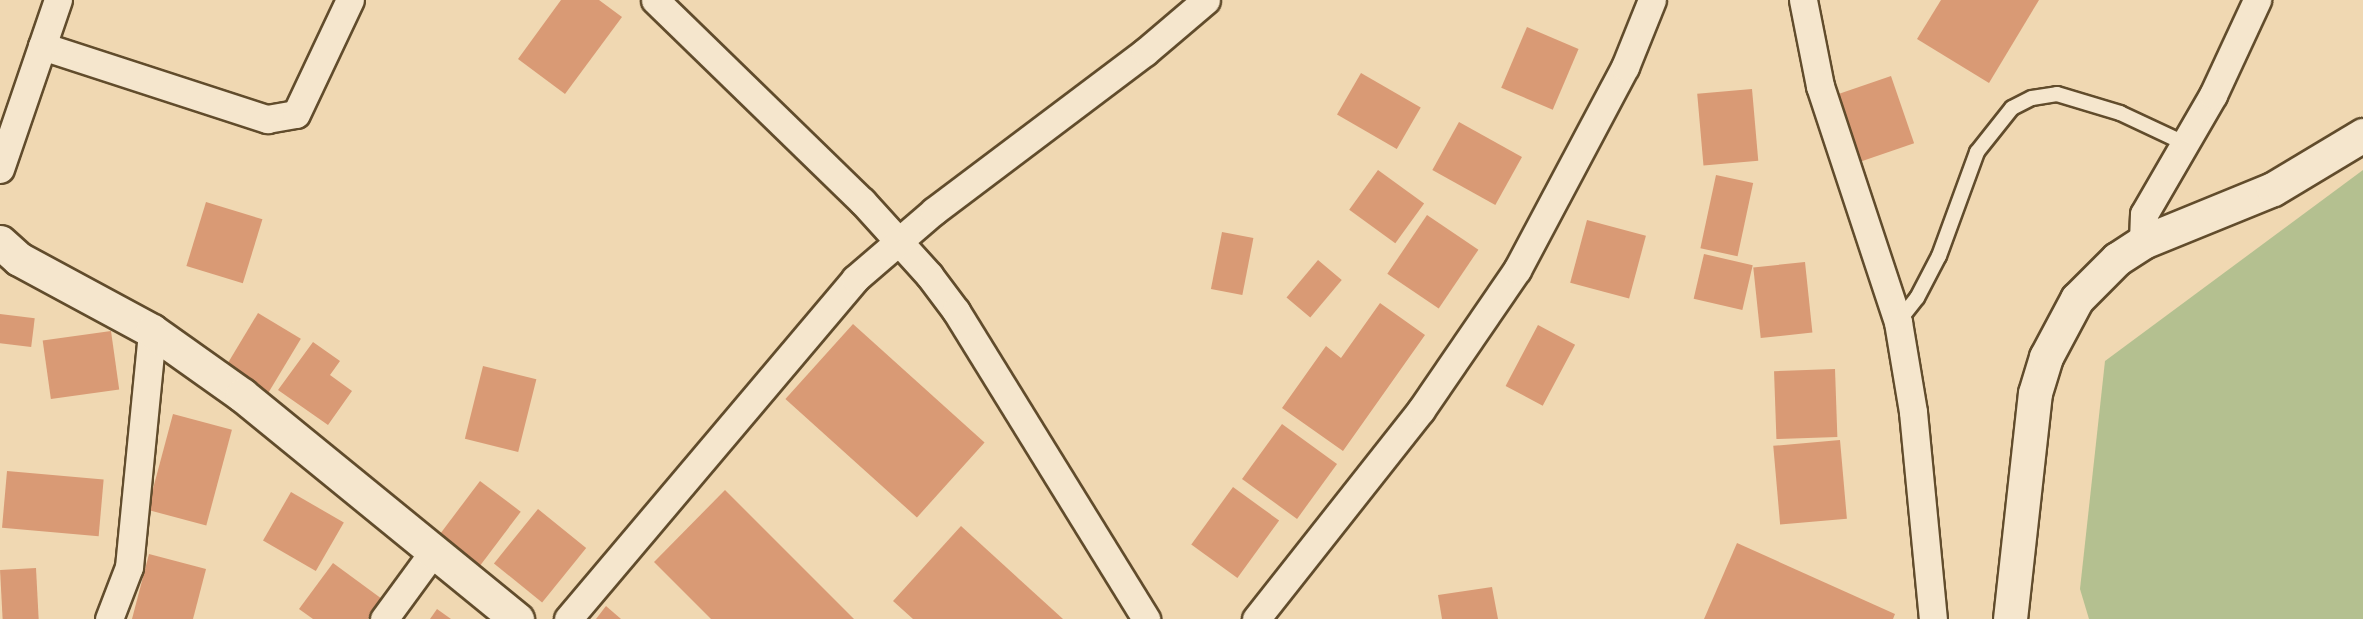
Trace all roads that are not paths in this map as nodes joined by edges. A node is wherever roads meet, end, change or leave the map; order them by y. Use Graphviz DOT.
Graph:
graph roads {
  1 [pos="58,0"];
  2 [pos="350,0"];
  3 [pos="655,0"];
  4 [pos="1206,0"];
  5 [pos="1652,0"];
  6 [pos="1803,0"];
  7 [pos="2257,0"];
  8 [pos="42,46"];
  9 [pos="2363,135"];
  10 [pos="2184,143"];
  11 [pos="0,169"];
  12 [pos="899,239"];
  13 [pos="0,242"];
  14 [pos="2143,242"];
  15 [pos="1898,322"];
  16 [pos="152,331"];
  17 [pos="433,552"];
  18 [pos="109,619"];
  19 [pos="384,619"];
  20 [pos="518,619"];
  21 [pos="568,619"];
  22 [pos="1146,619"];
  23 [pos="1256,619"];
  24 [pos="1933,619"];
  25 [pos="2010,619"];
  1 -- 8 [label="street"];
  2 -- 8 [label="street"];
  3 -- 12 [label="street"];
  4 -- 12 [label="street"];
  5 -- 23 [label="street"];
  6 -- 15 [label="street"];
  7 -- 10 [label="street"];
  8 -- 11 [label="street"];
  9 -- 14 [label="street"];
  10 -- 14 [label="street"];
  10 -- 15 [label="lane"];
  12 -- 21 [label="street"];
  12 -- 22 [label="street"];
  13 -- 16 [label="street"];
  14 -- 25 [label="street"];
  15 -- 24 [label="street"];
  16 -- 17 [label="street"];
  16 -- 18 [label="street"];
  17 -- 19 [label="street"];
  17 -- 20 [label="street"];
}
